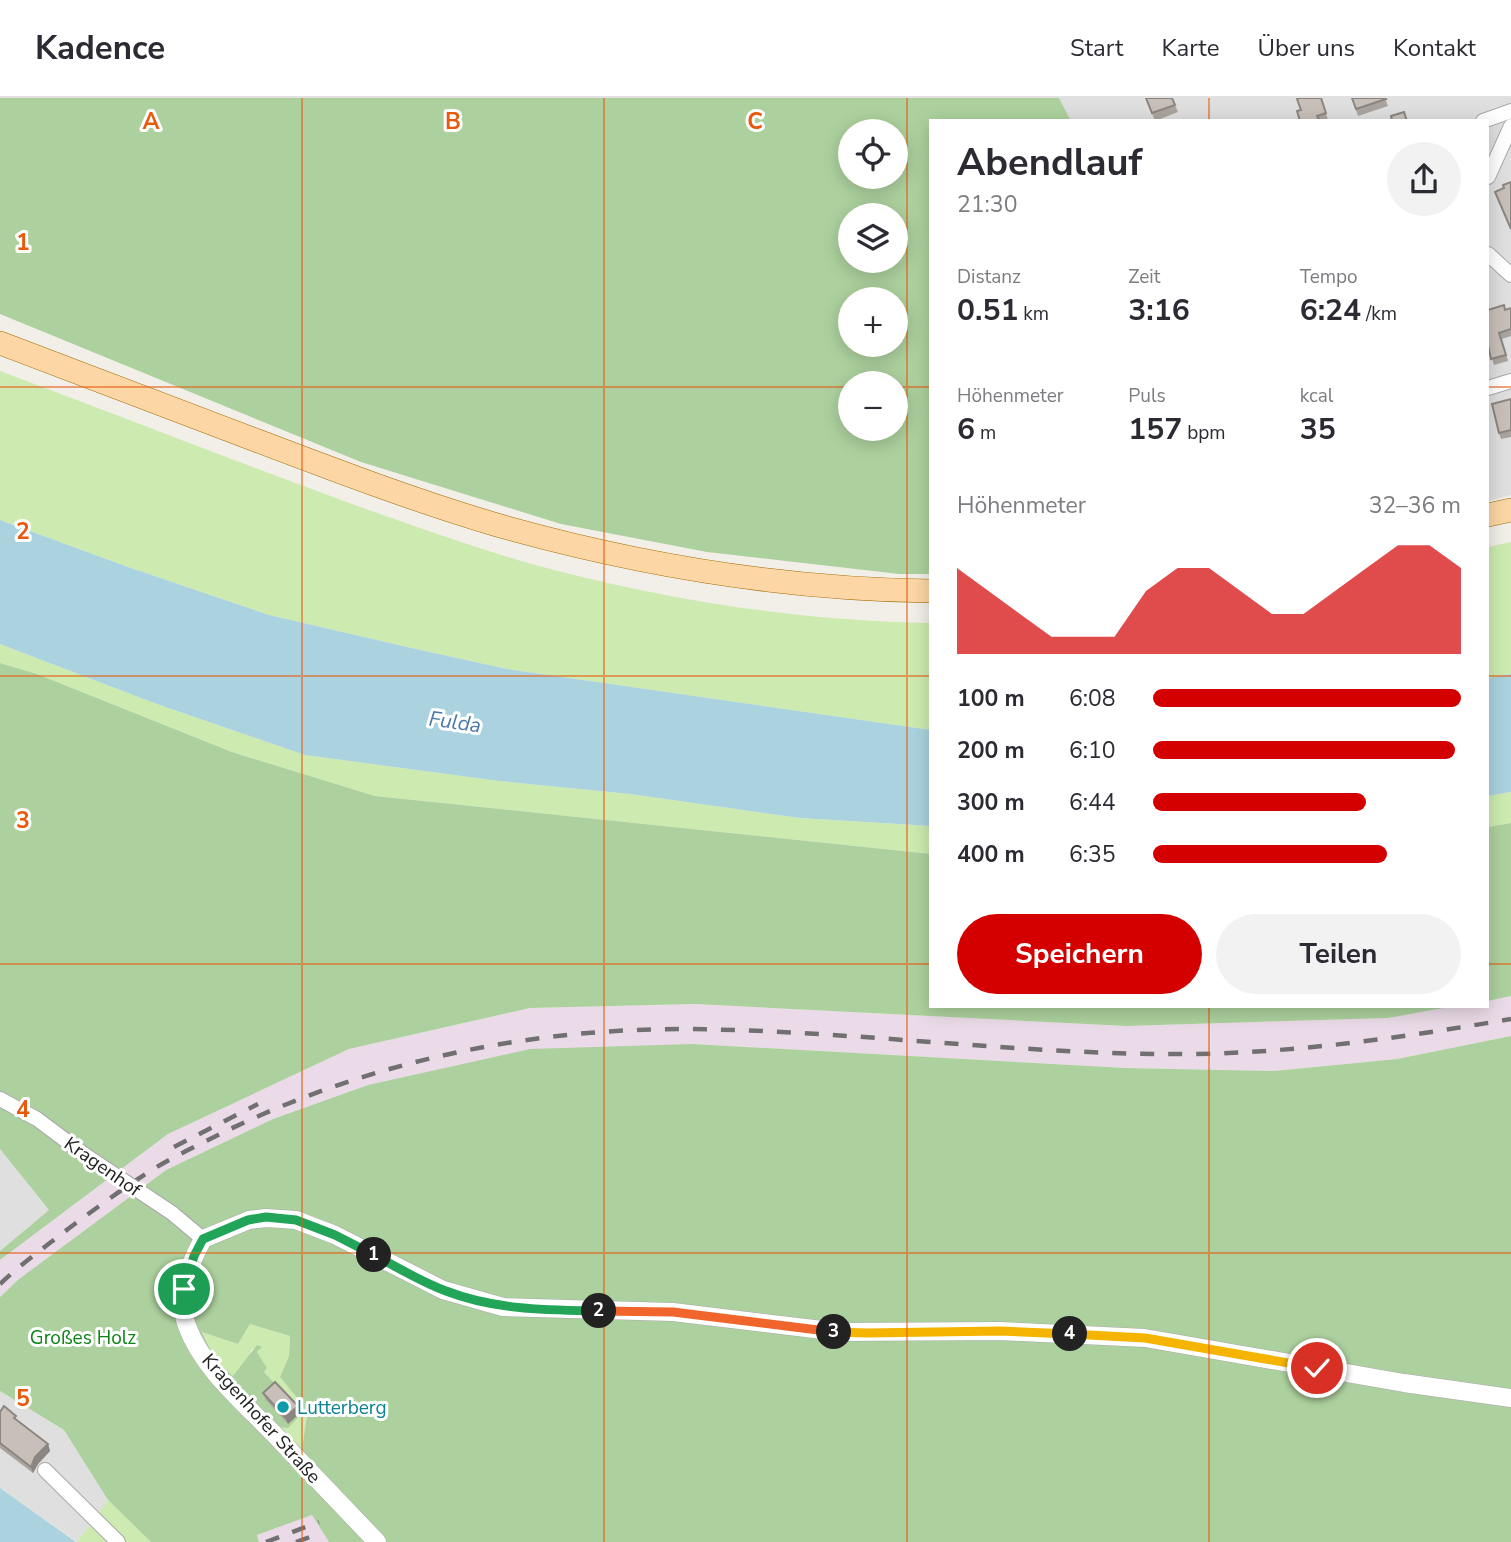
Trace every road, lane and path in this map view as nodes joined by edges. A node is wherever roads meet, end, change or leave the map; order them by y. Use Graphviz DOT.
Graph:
graph roads {
  1 [pos="1511,111"];
  2 [pos="1489,119"];
  3 [pos="1511,126"];
  4 [pos="1489,175"];
  5 [pos="1489,255"];
  6 [pos="1511,275"];
  7 [pos="0,343"];
  8 [pos="1511,381"];
  9 [pos="1489,388"];
  10 [pos="1511,510"];
  11 [pos="1489,515"];
  12 [pos="929,591"];
  13 [pos="0,1099"];
  14 [pos="203,1239"];
  15 [pos="1511,1398"];
  16 [pos="44,1470"];
  17 [pos="118,1542"];
  18 [pos="377,1542"];
  1 -- 2 [label="street"];
  3 -- 4 [label="street"];
  5 -- 6 [label="street"];
  7 -- 12 [label="main road"];
  8 -- 9 [label="street"];
  10 -- 11 [label="main road"];
  13 -- 14 [label="street, Kragenhof, bridge"];
  14 -- 15 [label="street"];
  14 -- 18 [label="street, Kragenhofer Straße"];
  16 -- 17 [label="street"];
}
